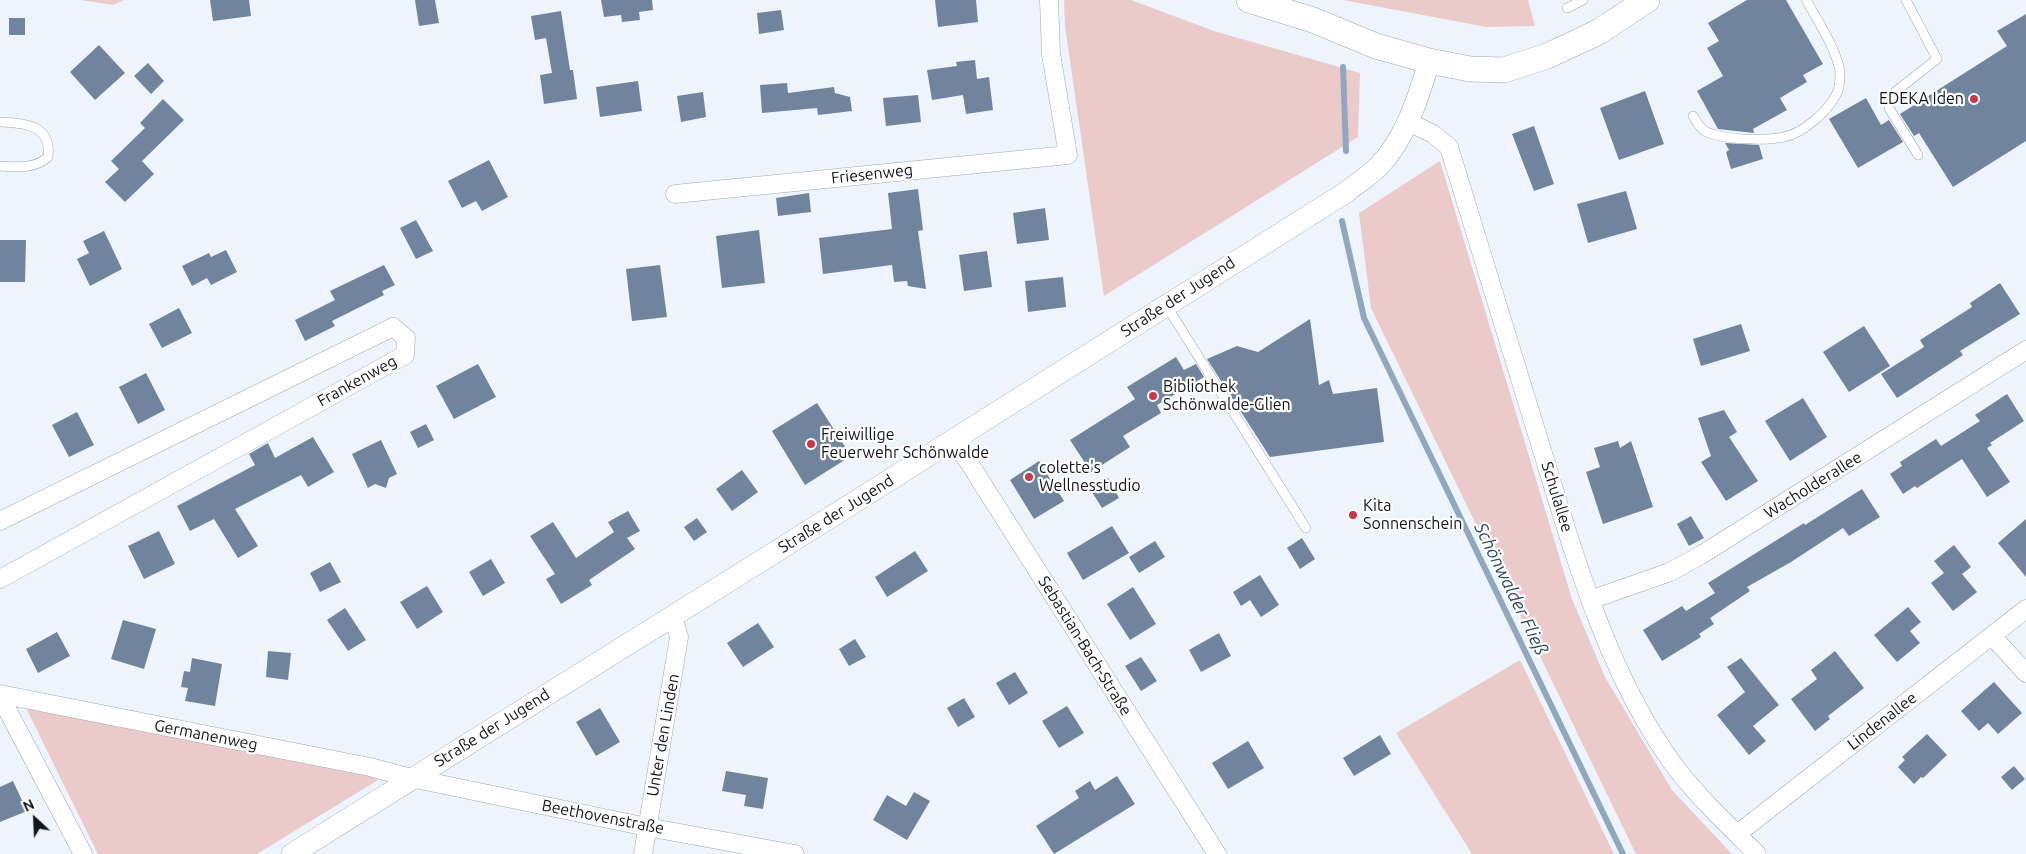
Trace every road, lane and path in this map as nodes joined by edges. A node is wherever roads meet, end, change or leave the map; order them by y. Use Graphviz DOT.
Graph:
graph roads {
  1 [pos="1049,0"];
  2 [pos="1583,0"];
  3 [pos="1647,0"];
  4 [pos="1806,0"];
  5 [pos="1906,0"];
  6 [pos="1257,1"];
  7 [pos="1567,8"];
  8 [pos="1429,61"];
  9 [pos="1693,116"];
  10 [pos="0,122"];
  11 [pos="1407,122"];
  12 [pos="1918,155"];
  13 [pos="0,166"];
  14 [pos="675,194"];
  15 [pos="1166,305"];
  16 [pos="2026,350"];
  17 [pos="954,438"];
  18 [pos="0,521"];
  19 [pos="1306,528"];
  20 [pos="0,578"];
  21 [pos="1590,600"];
  22 [pos="2026,609"];
  23 [pos="673,616"];
  24 [pos="1992,636"];
  25 [pos="2026,673"];
  26 [pos="0,695"];
  27 [pos="411,778"];
  28 [pos="648,827"];
  29 [pos="1737,834"];
  30 [pos="83,854"];
  31 [pos="292,854"];
  32 [pos="643,854"];
  33 [pos="795,854"];
  34 [pos="1217,854"];
  35 [pos="1757,854"];
  1 -- 14 [label="street, Friesenweg"];
  2 -- 7 [label="lane"];
  3 -- 8 [label="main road"];
  4 -- 9 [label="lane"];
  5 -- 12 [label="lane"];
  6 -- 8 [label="main road"];
  8 -- 11 [label="street, Straße der Jugend"];
  10 -- 13 [label="lane"];
  11 -- 15 [label="street, Straße der Jugend"];
  11 -- 21 [label="street, Schulallee"];
  15 -- 17 [label="street, Straße der Jugend"];
  15 -- 19 [label="lane"];
  16 -- 21 [label="street, Wacholderallee"];
  17 -- 23 [label="street, Straße der Jugend"];
  17 -- 34 [label="street, Sebastian-Bach-Straße"];
  18 -- 20 [label="street, Frankenweg"];
  21 -- 29 [label="street, Schulallee"];
  22 -- 24 [label="street, Lindenallee"];
  23 -- 27 [label="street, Straße der Jugend"];
  23 -- 28 [label="street, Unter den Linden"];
  24 -- 25 [label="street"];
  24 -- 29 [label="street, Lindenallee"];
  26 -- 27 [label="street, Germanenweg"];
  26 -- 30 [label="street"];
  27 -- 28 [label="street, Beethovenstraße"];
  27 -- 31 [label="street, Straße der Jugend"];
  28 -- 32 [label="street, Unter den Linden"];
  28 -- 33 [label="street, Beethovenstraße"];
  29 -- 35 [label="street, Schulallee"];
}
